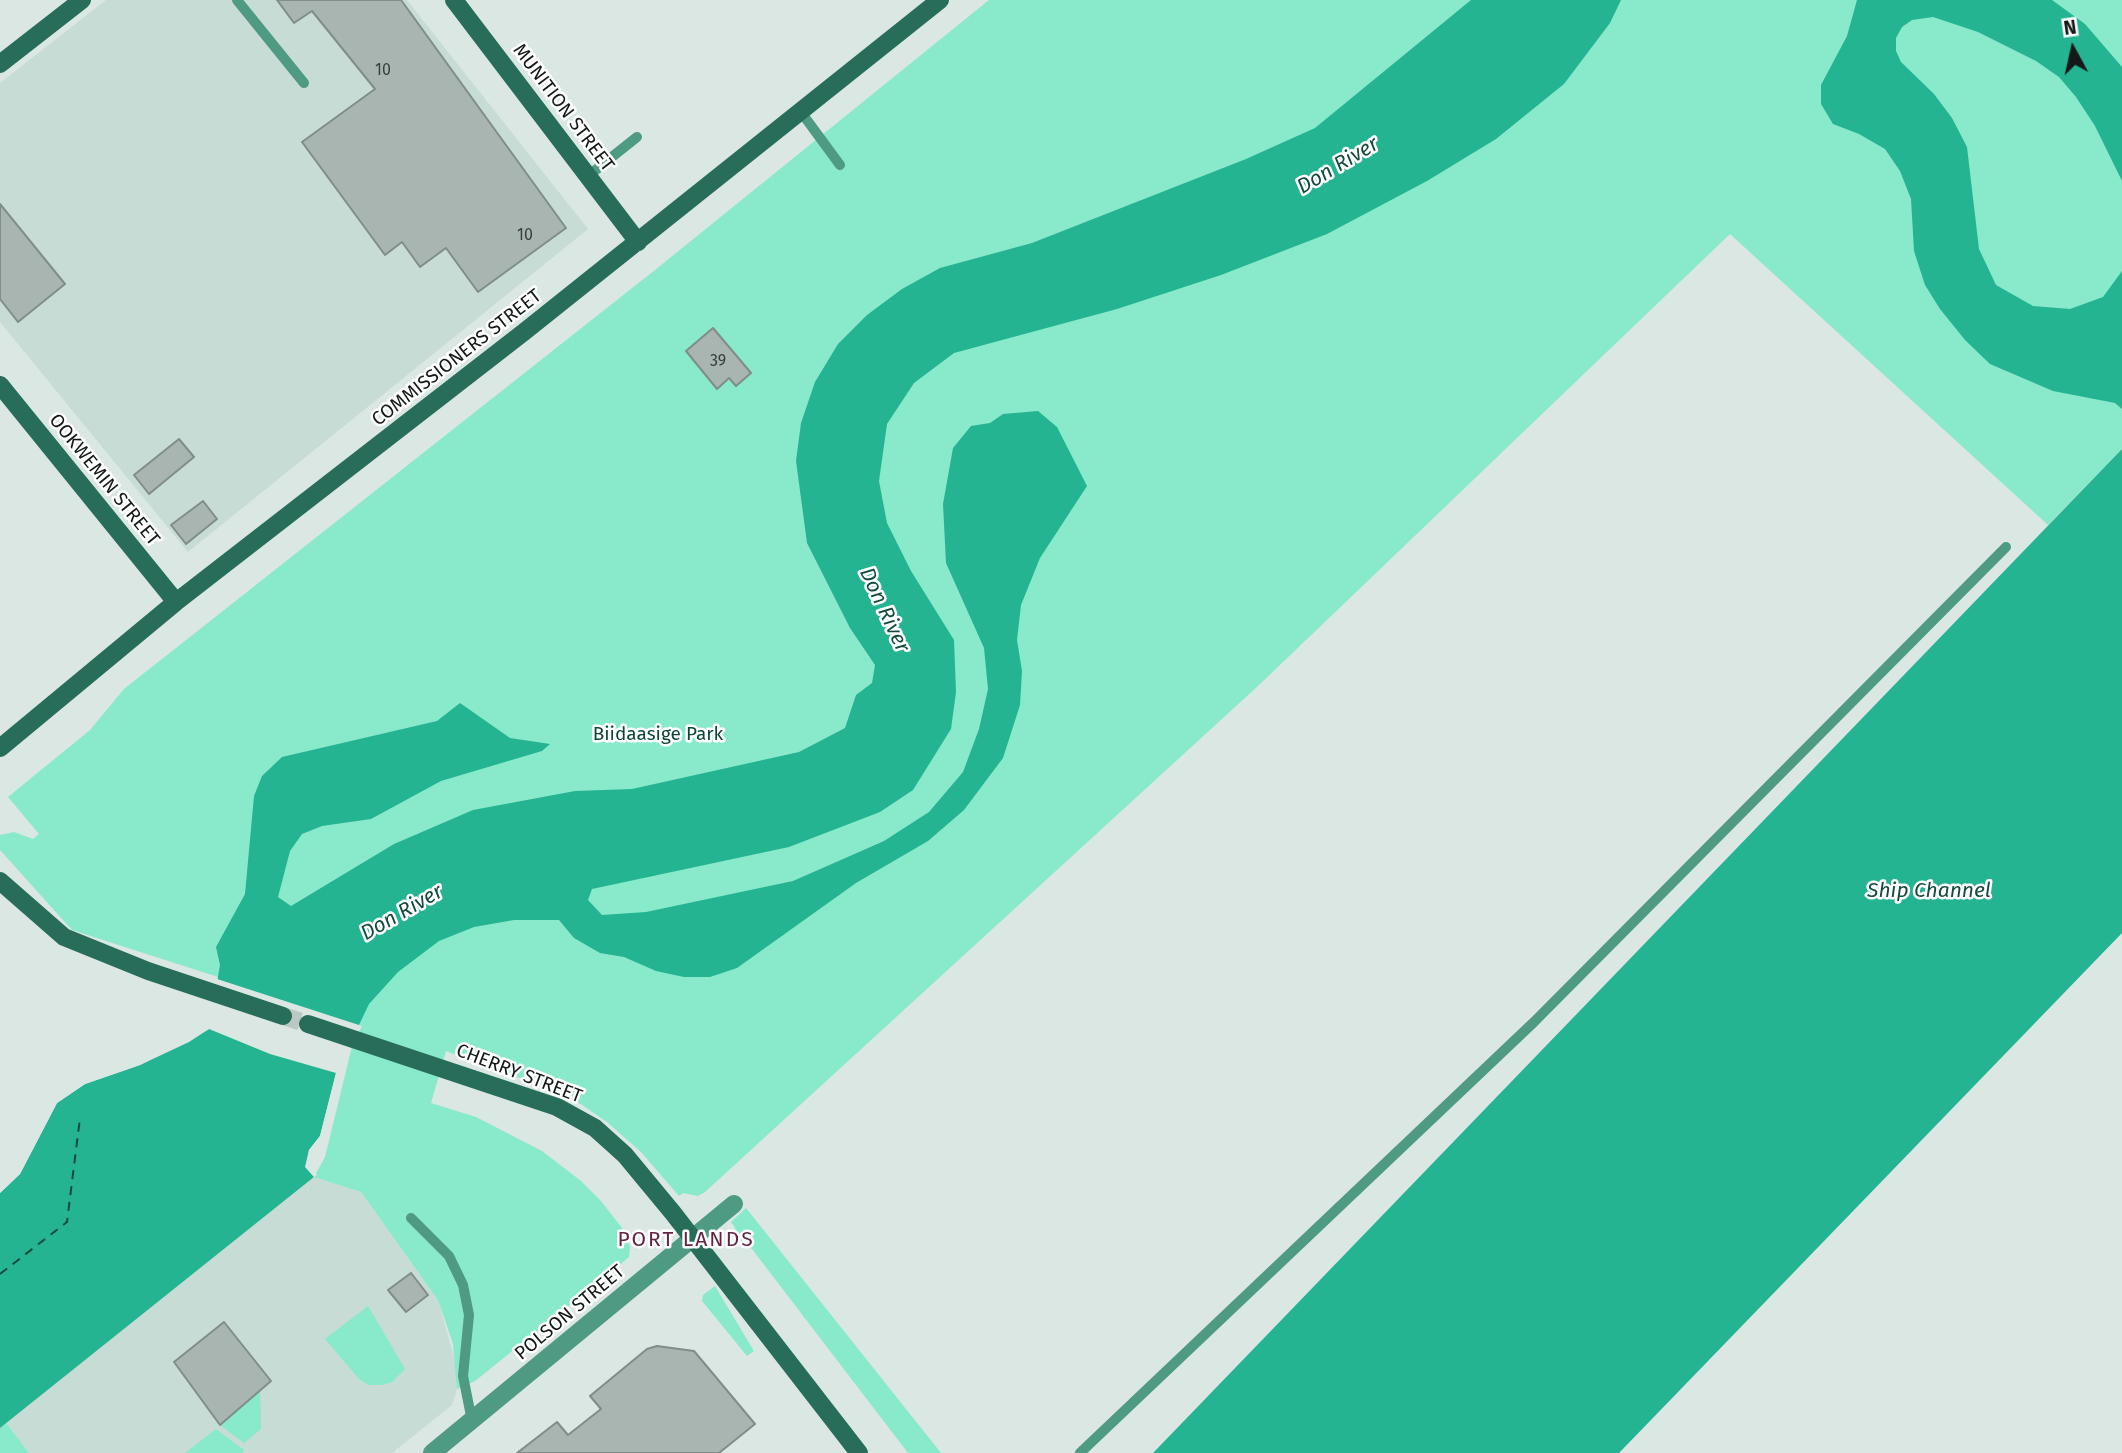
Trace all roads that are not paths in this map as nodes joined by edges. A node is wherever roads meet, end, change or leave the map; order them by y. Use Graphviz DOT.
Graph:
graph roads {
  1 [pos="82,0"];
  2 [pos="237,0"];
  3 [pos="454,0"];
  4 [pos="940,0"];
  5 [pos="0,64"];
  6 [pos="304,83"];
  7 [pos="801,112"];
  8 [pos="637,137"];
  9 [pos="840,164"];
  10 [pos="588,176"];
  11 [pos="638,242"];
  12 [pos="2,392"];
  13 [pos="2006,547"];
  14 [pos="176,602"];
  15 [pos="0,748"];
  16 [pos="0,881"];
  17 [pos="283,1016"];
  18 [pos="308,1024"];
  19 [pos="734,1204"];
  20 [pos="411,1217"];
  21 [pos="693,1238"];
  22 [pos="472,1421"];
  23 [pos="432,1453"];
  24 [pos="859,1453"];
  25 [pos="1080,1453"];
  1 -- 5 [label="street"];
  2 -- 6 [label="lane"];
  3 -- 10 [label="street, MUNITION STREET"];
  4 -- 7 [label="street, COMMISSIONERS STREET"];
  7 -- 9 [label="lane"];
  7 -- 11 [label="street, COMMISSIONERS STREET"];
  8 -- 10 [label="lane"];
  10 -- 11 [label="street, MUNITION STREET"];
  11 -- 14 [label="street, COMMISSIONERS STREET"];
  12 -- 14 [label="street, OOKWEMIN STREET"];
  13 -- 25 [label="lane"];
  14 -- 15 [label="street, COMMISSIONERS STREET"];
  16 -- 17 [label="street"];
  18 -- 21 [label="street, CHERRY STREET"];
  19 -- 21 [label="street, POLSON STREET"];
  20 -- 22 [label="lane"];
  21 -- 22 [label="street, POLSON STREET"];
  21 -- 24 [label="street, CHERRY STREET"];
  22 -- 23 [label="street, POLSON STREET"];
}
